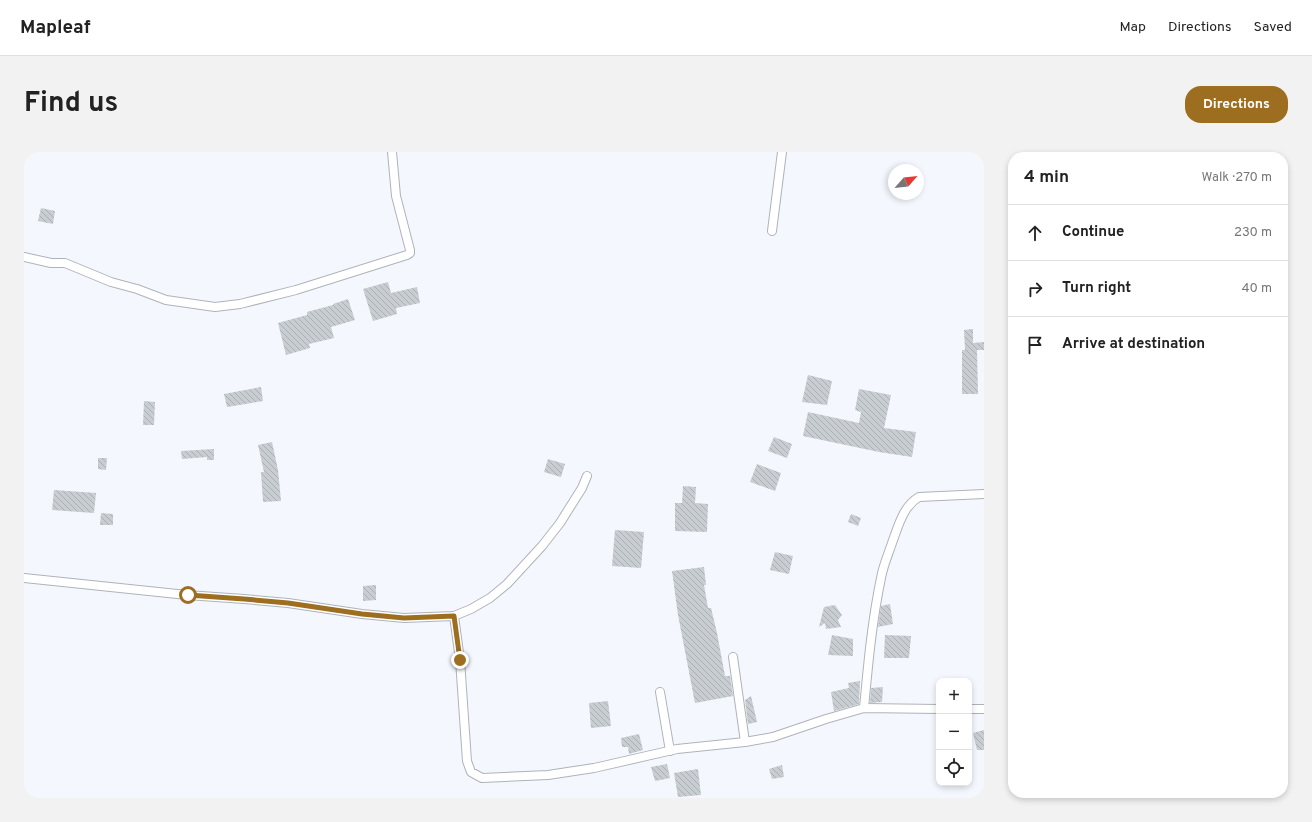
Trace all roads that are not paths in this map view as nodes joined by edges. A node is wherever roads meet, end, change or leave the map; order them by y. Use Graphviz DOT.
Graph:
graph roads {
  1 [pos="392,152"];
  2 [pos="782,152"];
  3 [pos="772,231"];
  4 [pos="24,257"];
  5 [pos="587,476"];
  6 [pos="984,494"];
  7 [pos="24,578"];
  8 [pos="454,616"];
  9 [pos="733,657"];
  10 [pos="660,692"];
  11 [pos="864,708"];
  12 [pos="936,709"];
  13 [pos="972,709"];
  14 [pos="984,709"];
  15 [pos="745,742"];
  16 [pos="670,751"];
  1 -- 4 [label="street"];
  2 -- 3 [label="street"];
  5 -- 8 [label="street"];
  6 -- 11 [label="street"];
  7 -- 8 [label="street"];
  8 -- 16 [label="street"];
  9 -- 15 [label="street"];
  10 -- 16 [label="street"];
  11 -- 12 [label="street"];
  11 -- 15 [label="street"];
  13 -- 14 [label="street"];
  15 -- 16 [label="street"];
}
